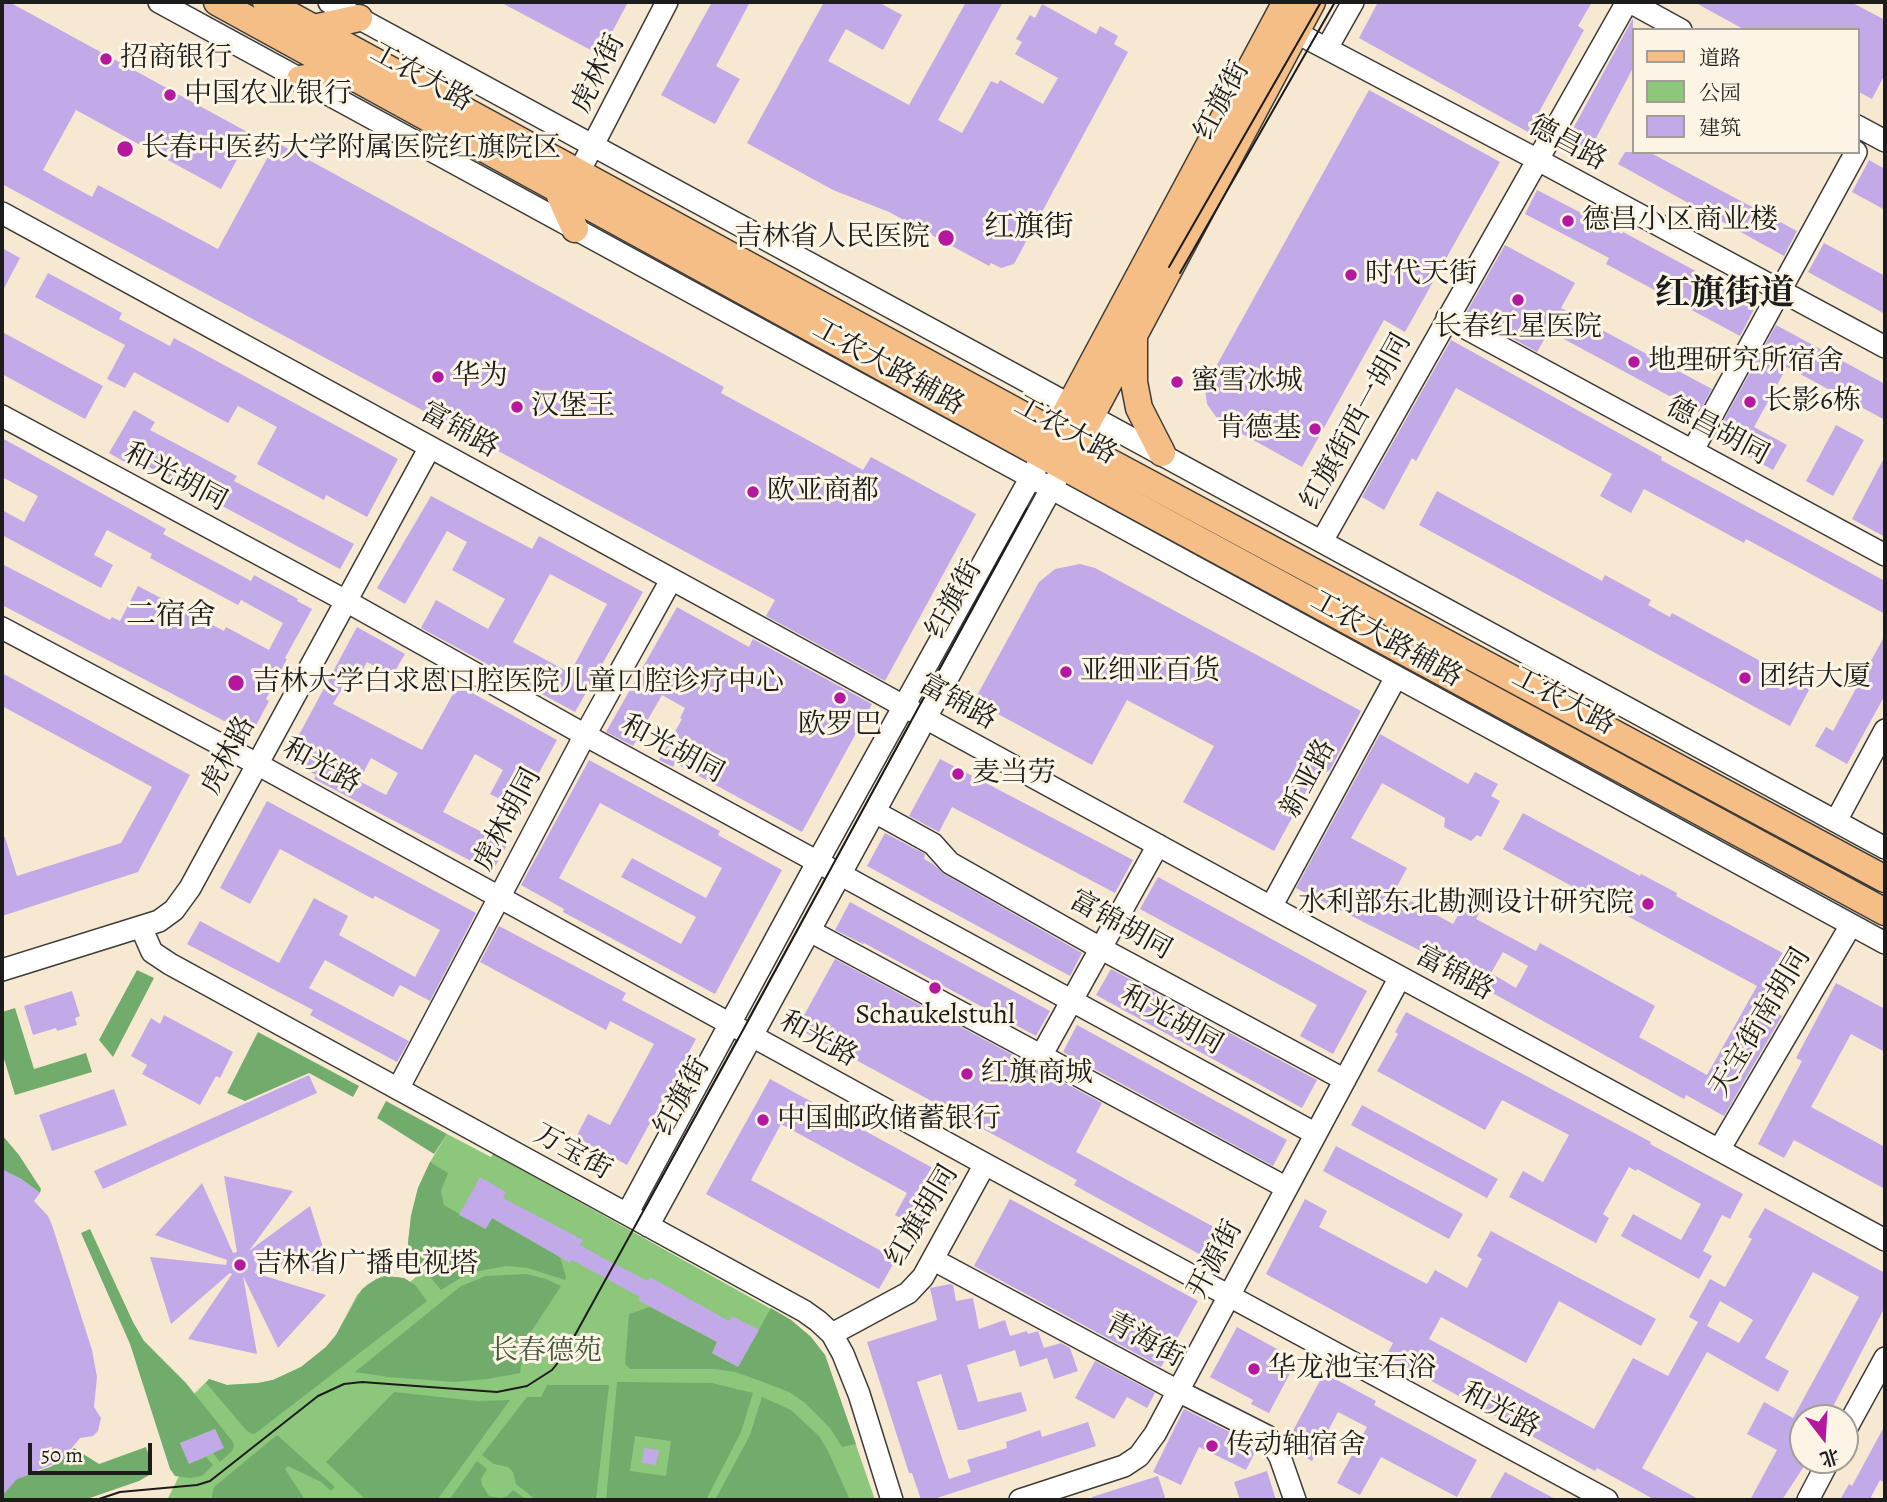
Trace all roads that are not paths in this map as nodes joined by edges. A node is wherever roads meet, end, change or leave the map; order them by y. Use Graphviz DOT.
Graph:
graph roads {
  1 [pos="159,2"];
  2 [pos="217,2"];
  3 [pos="266,2"];
  4 [pos="667,2"];
  5 [pos="1286,2"];
  6 [pos="1312,2"];
  7 [pos="1353,2"];
  8 [pos="1629,2"];
  9 [pos="344,8"];
  10 [pos="314,28"];
  11 [pos="1677,28"];
  12 [pos="1296,32"];
  13 [pos="1327,48"];
  14 [pos="344,71"];
  15 [pos="300,79"];
  16 [pos="593,145"];
  17 [pos="1857,154"];
  18 [pos="1538,160"];
  19 [pos="579,172"];
  20 [pos="557,189"];
  21 [pos="2,213"];
  22 [pos="575,229"];
  23 [pos="1781,291"];
  24 [pos="1447,318"];
  25 [pos="1134,335"];
  26 [pos="1885,347"];
  27 [pos="1081,410"];
  28 [pos="2,416"];
  29 [pos="430,447"];
  30 [pos="1693,450"];
  31 [pos="1162,453"];
  32 [pos="1053,461"];
  33 [pos="1322,541"];
  34 [pos="1885,555"];
  35 [pos="671,580"];
  36 [pos="346,601"];
  37 [pos="2,628"];
  38 [pos="1396,677"];
  39 [pos="904,706"];
  40 [pos="926,718"];
  41 [pos="1885,730"];
  42 [pos="585,735"];
  43 [pos="257,764"];
  44 [pos="875,812"];
  45 [pos="1836,821"];
  46 [pos="1158,845"];
  47 [pos="1885,848"];
  48 [pos="818,861"];
  49 [pos="841,873"];
  50 [pos="1885,879"];
  51 [pos="500,897"];
  52 [pos="1272,907"];
  53 [pos="1885,912"];
  54 [pos="1852,925"];
  55 [pos="141,927"];
  56 [pos="810,931"];
  57 [pos="1885,943"];
  58 [pos="1100,948"];
  59 [pos="2,970"];
  60 [pos="1400,977"];
  61 [pos="1072,999"];
  62 [pos="731,1023"];
  63 [pos="752,1035"];
  64 [pos="1041,1056"];
  65 [pos="1345,1080"];
  66 [pos="398,1089"];
  67 [pos="1316,1133"];
  68 [pos="1719,1150"];
  69 [pos="985,1164"];
  70 [pos="1287,1188"];
  71 [pos="627,1214"];
  72 [pos="648,1226"];
  73 [pos="1885,1240"];
  74 [pos="934,1260"];
  75 [pos="1229,1296"];
  76 [pos="832,1334"];
  77 [pos="1885,1359"];
  78 [pos="1178,1391"];
  79 [pos="1859,1406"];
  80 [pos="1822,1474"];
  81 [pos="892,1500"];
  82 [pos="1020,1500"];
  83 [pos="1295,1500"];
  84 [pos="1607,1500"];
  85 [pos="1808,1500"];
  1 -- 15 [label="street, 工农大路辅路"];
  2 -- 14 [label="main road, 工农大路"];
  3 -- 10 [label="main road, 工农大路"];
  4 -- 16 [label="street, 虎林街"];
  5 -- 27 [label="main road, 红旗街"];
  6 -- 12 [label="main road, 红旗街"];
  7 -- 13 [label="street"];
  8 -- 11 [label="street"];
  8 -- 18 [label="street, 红旗街西一胡同"];
  9 -- 10 [label="main road"];
  9 -- 16 [label="street, 工农大路辅路"];
  10 -- 19 [label="main road, 工农大路"];
  12 -- 13 [label="street, 德昌路"];
  12 -- 25 [label="main road, 红旗街"];
  13 -- 18 [label="street, 德昌路"];
  14 -- 15 [label="main road"];
  14 -- 20 [label="main road, 工农大路"];
  15 -- 22 [label="street, 工农大路辅路"];
  16 -- 19 [label="street, 虎林街"];
  16 -- 27 [label="street, 工农大路辅路"];
  17 -- 23 [label="street"];
  18 -- 23 [label="street, 德昌路"];
  18 -- 24 [label="street, 红旗街西一胡同"];
  19 -- 32 [label="main road, 工农大路"];
  20 -- 22 [label="main road"];
  20 -- 32 [label="main road, 工农大路"];
  21 -- 29 [label="street, 富锦路"];
  22 -- 32 [label="street, 工农大路辅路"];
  23 -- 26 [label="street, 德昌路"];
  23 -- 30 [label="street"];
  24 -- 30 [label="street, 德昌胡同"];
  24 -- 33 [label="street, 红旗街西一胡同"];
  25 -- 27 [label="main road, 红旗街"];
  25 -- 31 [label="main road"];
  27 -- 31 [label="street, 工农大路辅路"];
  27 -- 32 [label="main road, 红旗街"];
  28 -- 36 [label="street, 和光胡同"];
  29 -- 35 [label="street, 富锦路"];
  29 -- 36 [label="street, 虎林路"];
  30 -- 34 [label="street, 德昌胡同"];
  31 -- 33 [label="street, 工农大路辅路"];
  32 -- 38 [label="street, 工农大路辅路"];
  32 -- 39 [label="street, 红旗街"];
  32 -- 40 [label="street, 红旗街"];
  32 -- 50 [label="main road, 工农大路"];
  32 -- 53 [label="main road, 工农大路"];
  33 -- 45 [label="street, 工农大路辅路"];
  35 -- 39 [label="street, 富锦路"];
  35 -- 42 [label="street, 虎林胡同"];
  36 -- 42 [label="street, 和光胡同"];
  36 -- 43 [label="street, 虎林路"];
  37 -- 43 [label="street, 和光路"];
  38 -- 52 [label="street, 新亚路"];
  38 -- 54 [label="street, 工农大路辅路"];
  39 -- 40 [label="street, 富锦路"];
  39 -- 48 [label="street, 红旗街"];
  40 -- 44 [label="street, 红旗街"];
  40 -- 46 [label="street, 富锦路"];
  41 -- 45 [label="street"];
  42 -- 48 [label="street, 和光胡同"];
  42 -- 51 [label="street, 虎林胡同"];
  43 -- 51 [label="street, 和光路"];
  43 -- 55 [label="street, 虎林路"];
  44 -- 49 [label="street, 红旗街"];
  44 -- 58 [label="street, 富锦胡同"];
  45 -- 47 [label="street, 工农大路辅路"];
  46 -- 52 [label="street, 富锦路"];
  46 -- 58 [label="street"];
  48 -- 49 [label="street, 和光胡同"];
  48 -- 62 [label="street, 红旗街"];
  49 -- 56 [label="street, 红旗街"];
  49 -- 61 [label="street, 和光胡同"];
  51 -- 62 [label="street, 和光路"];
  51 -- 66 [label="street, 虎林胡同"];
  52 -- 60 [label="street, 富锦路"];
  54 -- 57 [label="street, 工农大路辅路"];
  54 -- 68 [label="street, 天宝街南胡同"];
  55 -- 59 [label="street, 虎林路"];
  55 -- 66 [label="street, 万宝街"];
  56 -- 63 [label="street, 红旗街"];
  56 -- 64 [label="street"];
  58 -- 61 [label="street"];
  58 -- 65 [label="street, 富锦胡同"];
  60 -- 65 [label="street, 开源街"];
  60 -- 68 [label="street, 富锦路"];
  61 -- 64 [label="street"];
  61 -- 67 [label="street, 和光胡同"];
  62 -- 63 [label="street, 和光路"];
  62 -- 71 [label="street, 红旗街"];
  63 -- 69 [label="street, 和光路"];
  63 -- 72 [label="street, 红旗街"];
  64 -- 70 [label="street"];
  65 -- 67 [label="street, 开源街"];
  66 -- 71 [label="street, 万宝街"];
  67 -- 70 [label="street, 开源街"];
  68 -- 73 [label="street, 富锦路"];
  69 -- 74 [label="street, 红旗胡同"];
  69 -- 75 [label="street, 和光路"];
  70 -- 75 [label="street, 开源街"];
  71 -- 72 [label="street, 万宝街"];
  72 -- 76 [label="street, 万宝街"];
  74 -- 76 [label="street, 红旗胡同"];
  74 -- 78 [label="street, 青海街"];
  75 -- 78 [label="street, 开源街"];
  75 -- 84 [label="street, 和光路"];
  76 -- 81 [label="street, 万宝街"];
  77 -- 79 [label="street"];
  78 -- 82 [label="street, 开源街"];
  78 -- 83 [label="street, 青海街"];
  80 -- 85 [label="street"];
}
